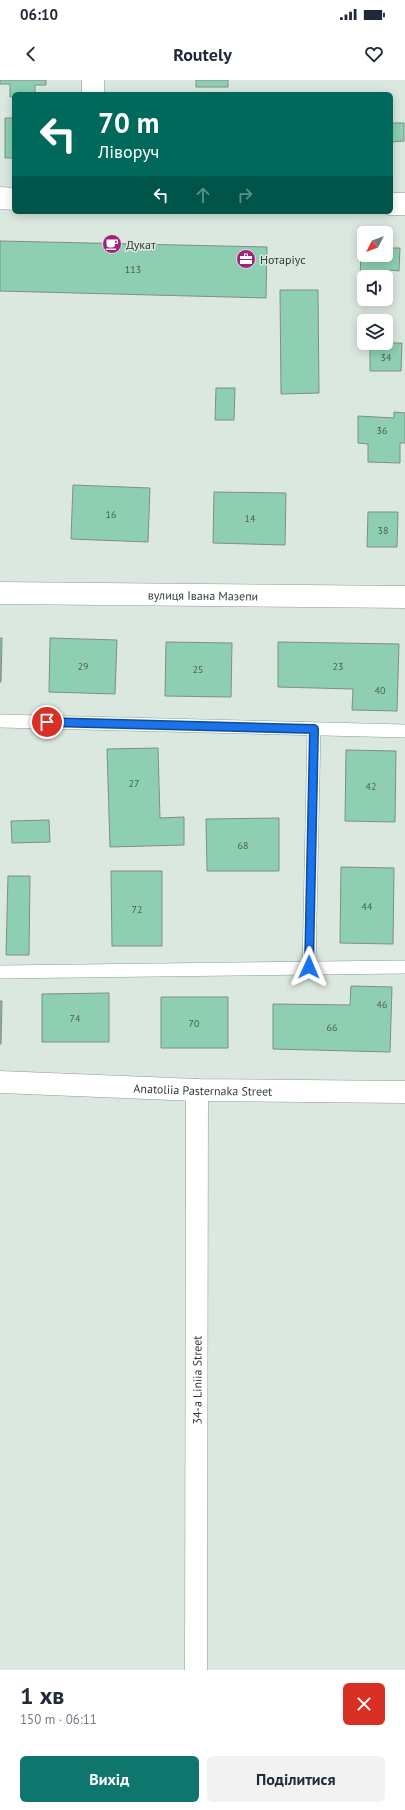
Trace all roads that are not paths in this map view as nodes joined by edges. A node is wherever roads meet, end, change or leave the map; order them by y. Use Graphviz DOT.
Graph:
graph roads {
  1 [pos="94,80"];
  2 [pos="93,92"];
  3 [pos="0,198"];
  4 [pos="12,199"];
  5 [pos="393,204"];
  6 [pos="405,204"];
  7 [pos="0,593"];
  8 [pos="405,597"];
  9 [pos="0,721"];
  10 [pos="314,729"];
  11 [pos="405,731"];
  12 [pos="309,967"];
  13 [pos="405,967"];
  14 [pos="0,972"];
  15 [pos="1,1085"];
  16 [pos="197,1090"];
  17 [pos="405,1092"];
  18 [pos="196,1670"];
  1 -- 2 [label="street"];
  3 -- 4 [label="street"];
  5 -- 6 [label="street"];
  7 -- 8 [label="street, вулиця Івана Мазепи"];
  9 -- 10 [label="lane"];
  10 -- 11 [label="lane"];
  10 -- 12 [label="lane"];
  12 -- 13 [label="lane"];
  12 -- 14 [label="lane"];
  15 -- 16 [label="street, Anatoliia Pasternaka Street"];
  16 -- 17 [label="street, Anatoliia Pasternaka Street"];
  16 -- 18 [label="street, 34-a Liniia Street"];
}
